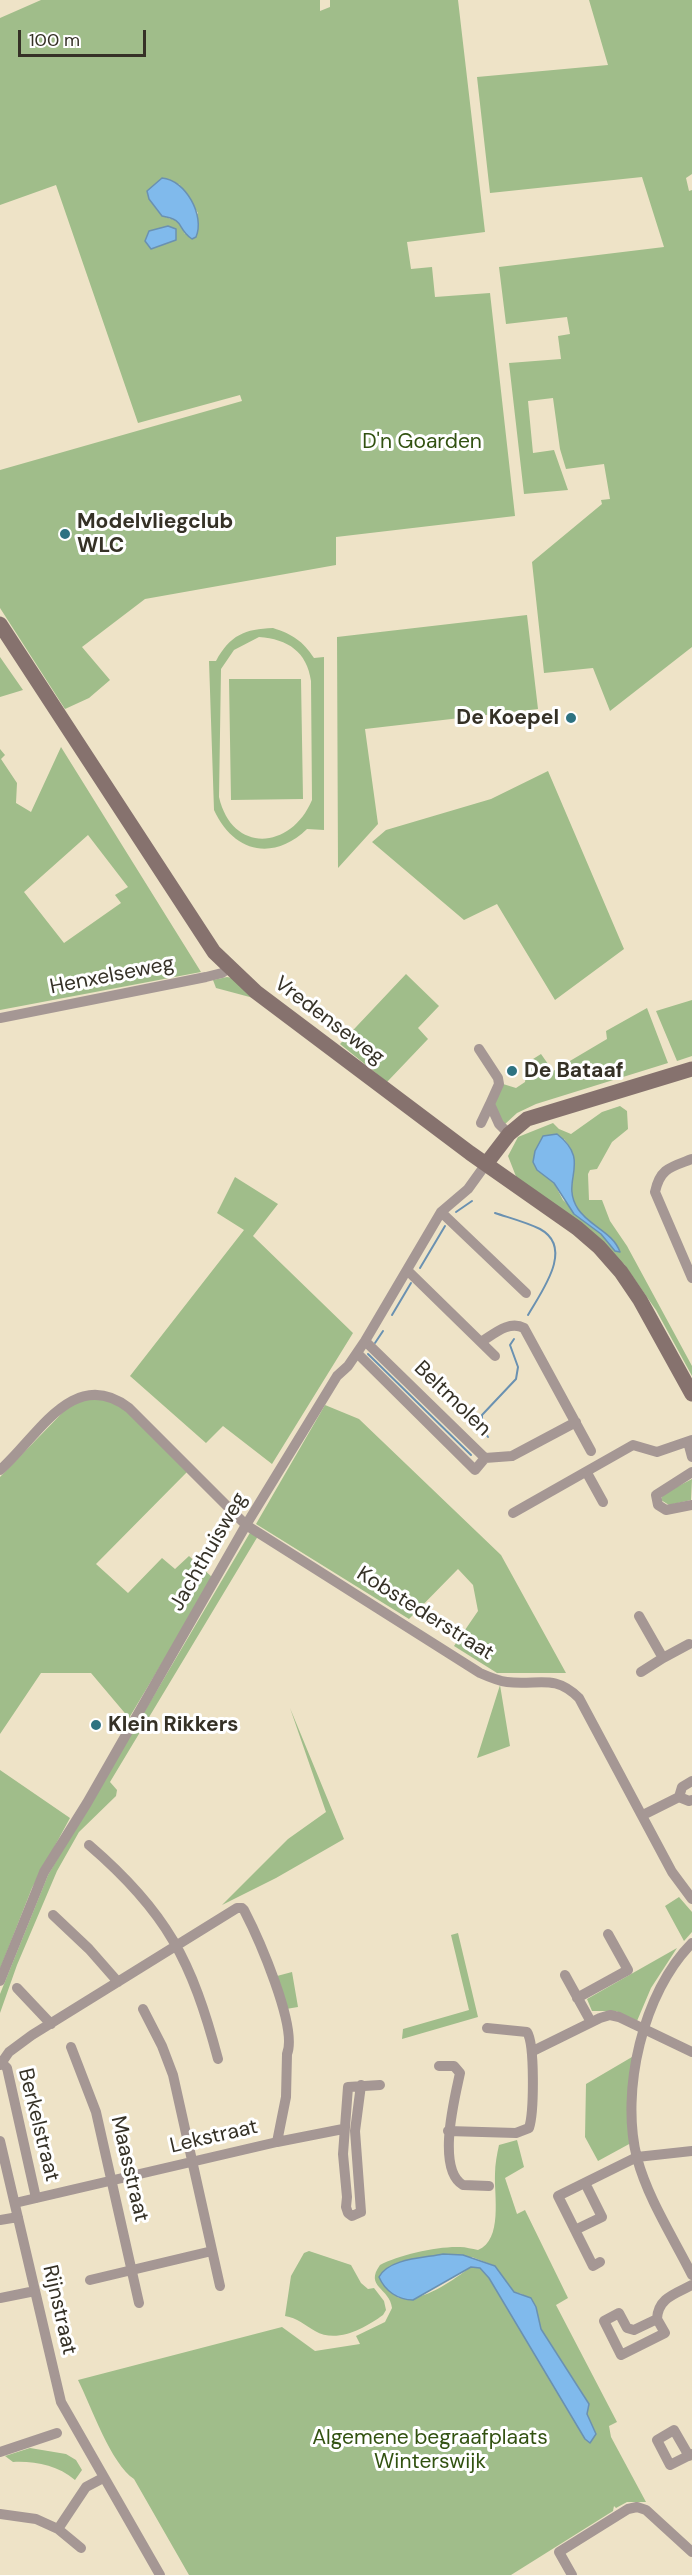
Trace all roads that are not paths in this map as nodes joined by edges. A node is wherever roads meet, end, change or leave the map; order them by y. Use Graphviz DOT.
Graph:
graph roads {
  1 [pos="0,624"];
  2 [pos="229,968"];
  3 [pos="0,1018"];
  4 [pos="478,1049"];
  5 [pos="692,1069"];
  6 [pos="490,1104"];
  7 [pos="481,1123"];
  8 [pos="509,1134"];
  9 [pos="692,1160"];
  10 [pos="486,1164"];
  11 [pos="441,1212"];
  12 [pos="407,1270"];
  13 [pos="692,1278"];
  14 [pos="526,1293"];
  15 [pos="365,1341"];
  16 [pos="481,1342"];
  17 [pos="357,1353"];
  18 [pos="495,1356"];
  19 [pos="692,1394"];
  20 [pos="576,1422"];
  21 [pos="690,1441"];
  22 [pos="591,1450"];
  23 [pos="692,1457"];
  24 [pos="485,1458"];
  25 [pos="0,1470"];
  26 [pos="692,1472"];
  27 [pos="587,1473"];
  28 [pos="603,1502"];
  29 [pos="692,1505"];
  30 [pos="513,1513"];
  31 [pos="246,1525"];
  32 [pos="639,1616"];
  33 [pos="691,1643"];
  34 [pos="663,1658"];
  35 [pos="641,1672"];
  36 [pos="692,1781"];
  37 [pos="679,1797"];
  38 [pos="692,1800"];
  39 [pos="643,1815"];
  40 [pos="89,1845"];
  41 [pos="692,1899"];
  42 [pos="52,1915"];
  43 [pos="608,1934"];
  44 [pos="692,1942"];
  45 [pos="178,1946"];
  46 [pos="565,1975"];
  47 [pos="0,1981"];
  48 [pos="118,1982"];
  49 [pos="17,1988"];
  50 [pos="577,1998"];
  51 [pos="142,2009"];
  52 [pos="591,2022"];
  53 [pos="51,2024"];
  54 [pos="487,2028"];
  55 [pos="642,2029"];
  56 [pos="71,2047"];
  57 [pos="532,2051"];
  58 [pos="692,2052"];
  59 [pos="218,2059"];
  60 [pos="1,2064"];
  61 [pos="439,2066"];
  62 [pos="361,2085"];
  63 [pos="380,2085"];
  64 [pos="343,2129"];
  65 [pos="448,2132"];
  66 [pos="0,2141"];
  67 [pos="277,2142"];
  68 [pos="692,2151"];
  69 [pos="637,2157"];
  70 [pos="193,2163"];
  71 [pos="111,2182"];
  72 [pos="585,2183"];
  73 [pos="489,2186"];
  74 [pos="36,2198"];
  75 [pos="15,2203"];
  76 [pos="18,2217"];
  77 [pos="0,2220"];
  78 [pos="575,2230"];
  79 [pos="692,2248"];
  80 [pos="212,2251"];
  81 [pos="681,2253"];
  82 [pos="600,2262"];
  83 [pos="132,2270"];
  84 [pos="692,2275"];
  85 [pos="90,2280"];
  86 [pos="692,2285"];
  87 [pos="220,2286"];
  88 [pos="35,2291"];
  89 [pos="0,2298"];
  90 [pos="139,2303"];
  91 [pos="657,2319"];
  92 [pos="57,2433"];
  93 [pos="0,2452"];
  94 [pos="104,2478"];
  95 [pos="0,2514"];
  96 [pos="58,2529"];
  97 [pos="81,2548"];
  98 [pos="692,2552"];
  99 [pos="160,2575"];
  100 [pos="572,2575"];
  1 -- 2 [label="main road, Vredenseweg"];
  2 -- 3 [label="street, Henxelseweg"];
  2 -- 10 [label="main road, Vredenseweg"];
  4 -- 6 [label="street"];
  5 -- 8 [label="main road"];
  6 -- 7 [label="street"];
  6 -- 8 [label="street"];
  8 -- 10 [label="main road"];
  9 -- 13 [label="street"];
  10 -- 11 [label="street, Jachthuisweg"];
  10 -- 19 [label="main road, Vredenseweg"];
  11 -- 12 [label="street, Jachthuisweg"];
  11 -- 14 [label="street"];
  12 -- 15 [label="street, Jachthuisweg"];
  12 -- 16 [label="street"];
  15 -- 17 [label="street, Jachthuisweg"];
  15 -- 24 [label="street, Beltmolen"];
  16 -- 18 [label="street"];
  16 -- 20 [label="street"];
  17 -- 24 [label="street, Beltmolen"];
  17 -- 31 [label="street, Jachthuisweg"];
  20 -- 22 [label="street"];
  20 -- 24 [label="street"];
  21 -- 23 [label="street"];
  21 -- 27 [label="street"];
  25 -- 31 [label="street, Kobstederstraat"];
  26 -- 29 [label="street"];
  27 -- 28 [label="street"];
  27 -- 30 [label="street"];
  31 -- 39 [label="street, Kobstederstraat"];
  31 -- 47 [label="street, Jachthuisweg"];
  32 -- 34 [label="street"];
  33 -- 34 [label="street"];
  34 -- 35 [label="street"];
  36 -- 37 [label="street"];
  37 -- 38 [label="street"];
  37 -- 39 [label="street"];
  39 -- 41 [label="street, Kobstederstraat"];
  40 -- 45 [label="street"];
  42 -- 48 [label="street"];
  43 -- 50 [label="street"];
  44 -- 55 [label="street"];
  45 -- 48 [label="street"];
  45 -- 59 [label="street"];
  45 -- 67 [label="street, Lekstraat"];
  46 -- 50 [label="street"];
  48 -- 53 [label="street"];
  49 -- 53 [label="street"];
  50 -- 52 [label="street"];
  51 -- 70 [label="street"];
  52 -- 55 [label="street"];
  52 -- 57 [label="street"];
  53 -- 60 [label="street"];
  54 -- 57 [label="street"];
  55 -- 58 [label="street"];
  55 -- 69 [label="street"];
  56 -- 71 [label="street, Maasstraat"];
  57 -- 65 [label="street"];
  60 -- 74 [label="street, Berkelstraat"];
  61 -- 65 [label="street"];
  62 -- 63 [label="street"];
  62 -- 64 [label="street"];
  62 -- 64 [label="street"];
  64 -- 67 [label="street"];
  65 -- 73 [label="street"];
  66 -- 75 [label="street, Rijnstraat"];
  67 -- 70 [label="street, Lekstraat"];
  68 -- 69 [label="street"];
  69 -- 72 [label="street"];
  69 -- 81 [label="street"];
  70 -- 71 [label="street, Lekstraat"];
  70 -- 80 [label="street"];
  71 -- 74 [label="street, Lekstraat"];
  71 -- 83 [label="street, Maasstraat"];
  72 -- 78 [label="street"];
  72 -- 78 [label="street"];
  74 -- 75 [label="street, Lekstraat"];
  75 -- 76 [label="street, Rijnstraat"];
  76 -- 77 [label="street"];
  76 -- 88 [label="street, Rijnstraat"];
  78 -- 82 [label="street"];
  79 -- 81 [label="street"];
  80 -- 83 [label="street"];
  80 -- 87 [label="street"];
  81 -- 84 [label="street"];
  83 -- 85 [label="street"];
  83 -- 90 [label="street, Maasstraat"];
  86 -- 91 [label="street"];
  88 -- 89 [label="street"];
  88 -- 94 [label="street, Rijnstraat"];
  91 -- 91 [label="street"];
  92 -- 93 [label="street"];
  94 -- 96 [label="street"];
  94 -- 99 [label="street, Rijnstraat"];
  95 -- 96 [label="street"];
  96 -- 97 [label="street"];
  98 -- 100 [label="street"];
}
